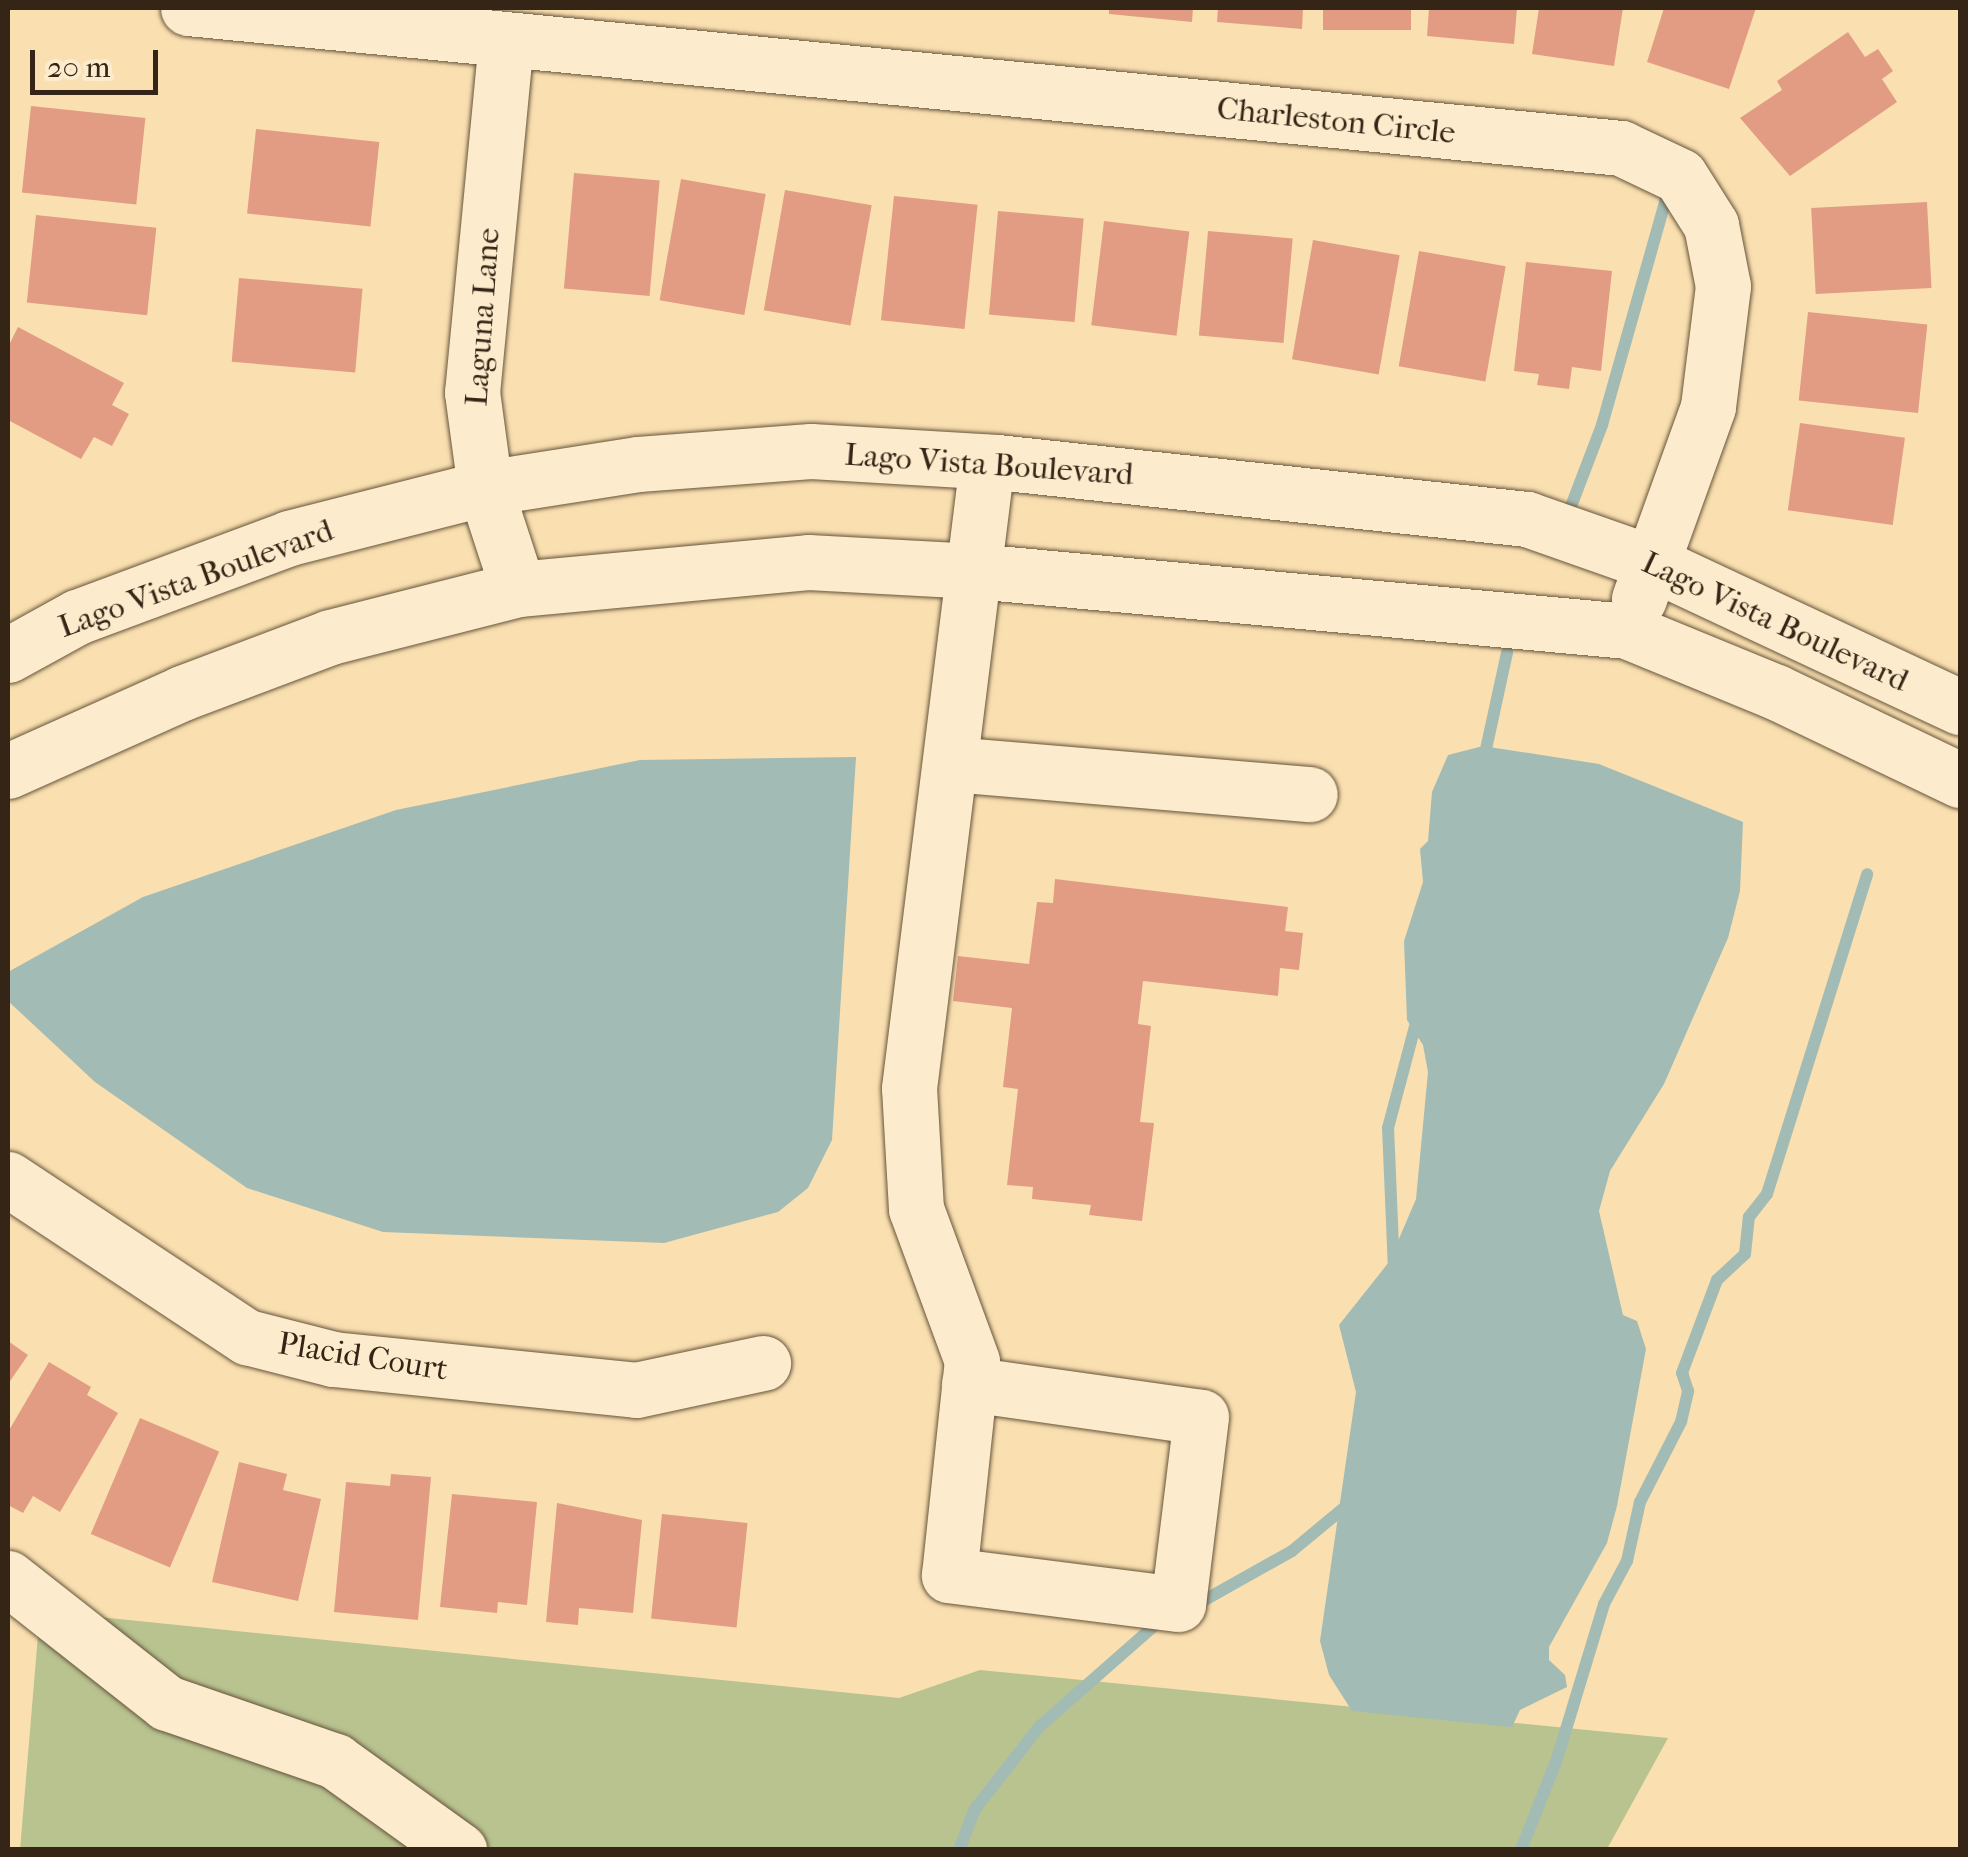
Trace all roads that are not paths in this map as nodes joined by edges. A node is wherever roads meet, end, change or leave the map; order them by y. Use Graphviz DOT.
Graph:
graph roads {
  1 [pos="188,8"];
  2 [pos="506,40"];
  3 [pos="987,462"];
  4 [pos="486,488"];
  5 [pos="1652,563"];
  6 [pos="975,571"];
  7 [pos="518,589"];
  8 [pos="1627,631"];
  9 [pos="8,655"];
  10 [pos="1960,707"];
  11 [pos="950,764"];
  12 [pos="8,772"];
  13 [pos="1960,780"];
  14 [pos="1310,794"];
  15 [pos="8,1179"];
  16 [pos="763,1363"];
  17 [pos="970,1384"];
  18 [pos="8,1578"];
  19 [pos="459,1850"];
  1 -- 2 [label="street, Charleston Circle"];
  2 -- 4 [label="street, Laguna Lane"];
  2 -- 5 [label="street, Charleston Circle"];
  3 -- 4 [label="street, Lago Vista Boulevard"];
  3 -- 5 [label="street, Lago Vista Boulevard"];
  3 -- 6 [label="street"];
  4 -- 7 [label="street, Laguna Lane"];
  4 -- 9 [label="street, Lago Vista Boulevard"];
  5 -- 8 [label="street, Charleston Circle"];
  5 -- 10 [label="street, Lago Vista Boulevard"];
  6 -- 7 [label="street, Lago Vista Boulevard"];
  6 -- 8 [label="street, Lago Vista Boulevard"];
  6 -- 11 [label="street"];
  7 -- 12 [label="street, Lago Vista Boulevard"];
  8 -- 13 [label="street, Lago Vista Boulevard"];
  11 -- 14 [label="street"];
  11 -- 17 [label="street"];
  15 -- 16 [label="street, Placid Court"];
  17 -- 17 [label="street"];
  18 -- 19 [label="street"];
}
